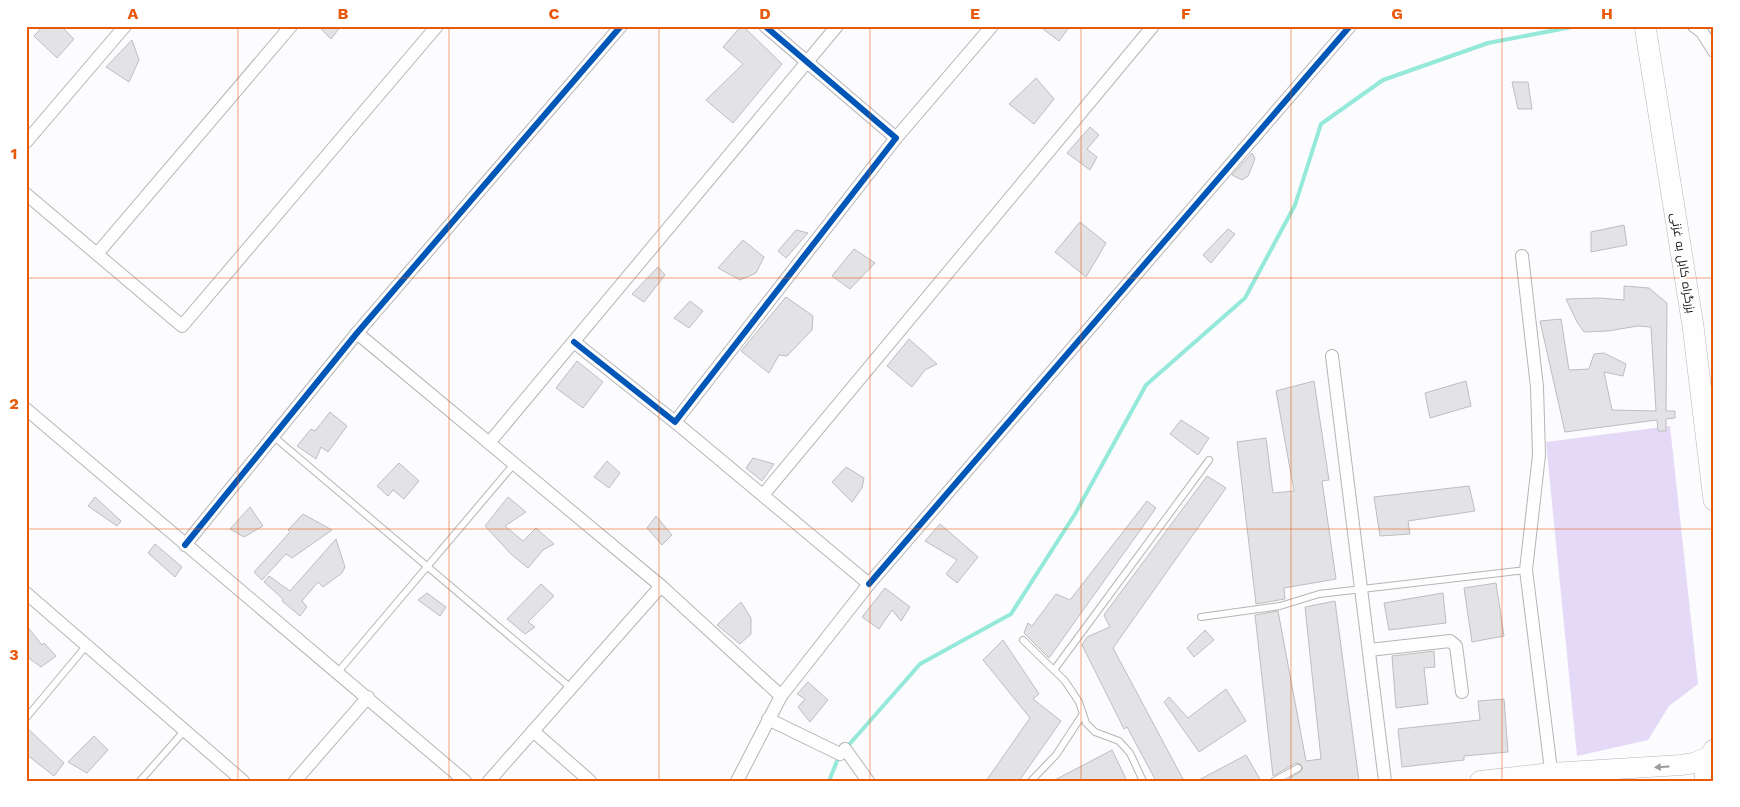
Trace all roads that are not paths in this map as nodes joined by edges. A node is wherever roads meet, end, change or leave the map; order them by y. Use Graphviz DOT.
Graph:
graph roads {
  1 [pos="125,26"];
  2 [pos="291,26"];
  3 [pos="437,26"];
  4 [pos="621,26"];
  5 [pos="765,26"];
  6 [pos="837,26"];
  7 [pos="992,26"];
  8 [pos="1153,26"];
  9 [pos="1350,26"];
  10 [pos="1645,26"];
  11 [pos="1694,26"];
  12 [pos="1714,51"];
  13 [pos="808,62"];
  14 [pos="896,138"];
  15 [pos="26,142"];
  16 [pos="26,194"];
  17 [pos="96,254"];
  18 [pos="1522,256"];
  19 [pos="356,333"];
  20 [pos="574,342"];
  21 [pos="1332,356"];
  22 [pos="26,409"];
  23 [pos="675,422"];
  24 [pos="273,436"];
  25 [pos="489,443"];
  26 [pos="1209,460"];
  27 [pos="514,464"];
  28 [pos="763,495"];
  29 [pos="1714,500"];
  30 [pos="185,545"];
  31 [pos="428,567"];
  32 [pos="1526,570"];
  33 [pos="869,584"];
  34 [pos="661,586"];
  35 [pos="1361,589"];
  36 [pos="26,593"];
  37 [pos="1201,617"];
  38 [pos="1023,640"];
  39 [pos="87,645"];
  40 [pos="1369,650"];
  41 [pos="1054,670"];
  42 [pos="338,672"];
  43 [pos="571,688"];
  44 [pos="1462,692"];
  45 [pos="781,696"];
  46 [pos="368,697"];
  47 [pos="1083,714"];
  48 [pos="26,718"];
  49 [pos="768,719"];
  50 [pos="185,730"];
  51 [pos="533,731"];
  52 [pos="1712,753"];
  53 [pos="1298,768"];
  54 [pos="1552,777"];
  55 [pos="140,781"];
  56 [pos="243,781"];
  57 [pos="295,781"];
  58 [pos="465,781"];
  59 [pos="489,781"];
  60 [pos="590,781"];
  61 [pos="737,781"];
  62 [pos="868,781"];
  63 [pos="1031,781"];
  64 [pos="1143,781"];
  65 [pos="1274,781"];
  66 [pos="1385,781"];
  67 [pos="1480,781"];
  68 [pos="1705,781"];
  1 -- 15 [label="street"];
  2 -- 17 [label="street"];
  3 -- 17 [label="street"];
  4 -- 19 [label="street"];
  5 -- 13 [label="street"];
  6 -- 13 [label="street"];
  7 -- 14 [label="street"];
  8 -- 28 [label="street"];
  9 -- 33 [label="street"];
  10 -- 29 [label="highway, بزرگراه کابل به غزنی"];
  11 -- 12 [label="street"];
  13 -- 14 [label="street"];
  13 -- 20 [label="street"];
  14 -- 23 [label="street"];
  16 -- 17 [label="street"];
  18 -- 32 [label="street"];
  19 -- 24 [label="street"];
  19 -- 25 [label="street"];
  20 -- 23 [label="street"];
  20 -- 25 [label="street"];
  21 -- 35 [label="street"];
  22 -- 30 [label="street"];
  23 -- 28 [label="street"];
  24 -- 30 [label="street"];
  24 -- 31 [label="lane"];
  25 -- 27 [label="street"];
  26 -- 41 [label="lane"];
  27 -- 31 [label="lane"];
  27 -- 34 [label="street"];
  28 -- 33 [label="street"];
  30 -- 42 [label="street"];
  31 -- 42 [label="lane"];
  31 -- 43 [label="lane"];
  32 -- 35 [label="lane"];
  32 -- 54 [label="street"];
  33 -- 45 [label="street"];
  34 -- 43 [label="street"];
  34 -- 45 [label="street"];
  35 -- 37 [label="lane"];
  35 -- 40 [label="street"];
  36 -- 39 [label="street"];
  38 -- 41 [label="lane"];
  39 -- 48 [label="lane"];
  39 -- 50 [label="street"];
  40 -- 44 [label="street"];
  40 -- 66 [label="street"];
  41 -- 47 [label="lane"];
  42 -- 46 [label="street"];
  43 -- 51 [label="street"];
  45 -- 49 [label="street"];
  46 -- 57 [label="street"];
  46 -- 58 [label="street"];
  47 -- 63 [label="lane"];
  47 -- 64 [label="lane"];
  49 -- 61 [label="street"];
  49 -- 62 [label="street"];
  50 -- 55 [label="lane"];
  50 -- 56 [label="street"];
  51 -- 59 [label="street"];
  51 -- 60 [label="street"];
  52 -- 54 [label="main road, one-way"];
  52 -- 68 [label="highway"];
  53 -- 65 [label="lane"];
  54 -- 67 [label="main road"];
}
